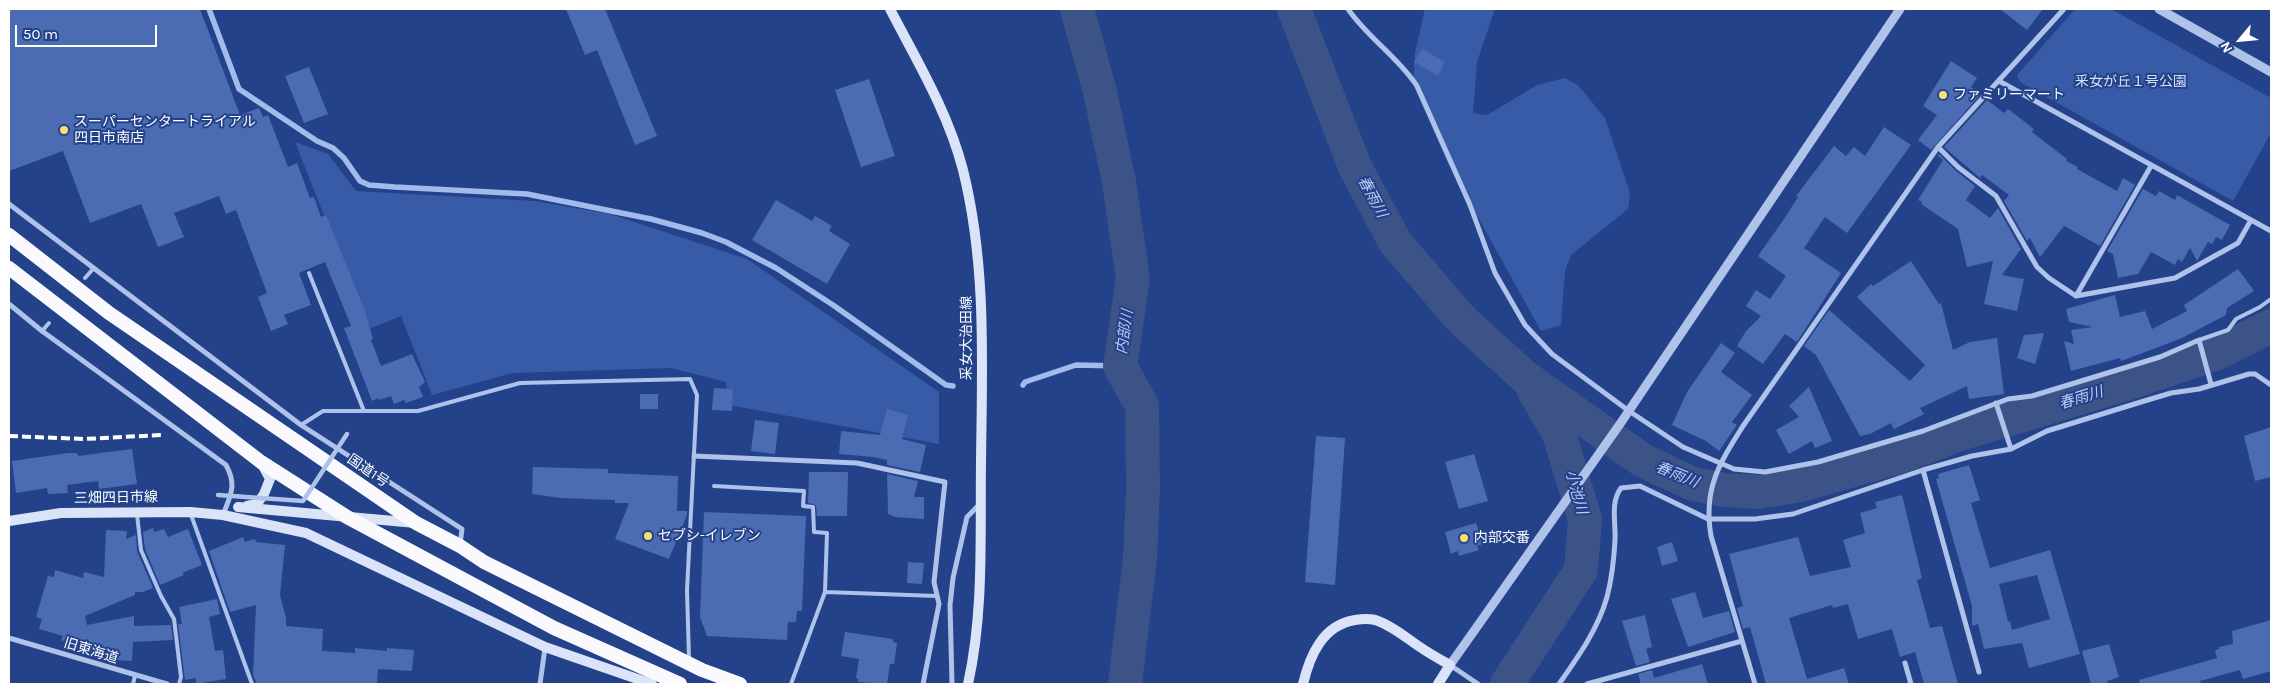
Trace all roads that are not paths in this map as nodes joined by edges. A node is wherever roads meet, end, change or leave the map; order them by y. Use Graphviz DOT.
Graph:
graph roads {
  1 [pos="890,9"];
  2 [pos="1348,9"];
  3 [pos="1900,9"];
  4 [pos="2064,9"];
  5 [pos="2159,9"];
  6 [pos="2271,72"];
  7 [pos="1999,81"];
  8 [pos="1938,147"];
  9 [pos="2151,166"];
  10 [pos="9,204"];
  11 [pos="2251,220"];
  12 [pos="2271,231"];
  13 [pos="9,235"];
  14 [pos="9,268"];
  15 [pos="93,269"];
  16 [pos="309,273"];
  17 [pos="85,278"];
  18 [pos="2076,296"];
  19 [pos="2271,299"];
  20 [pos="9,304"];
  21 [pos="50,323"];
  22 [pos="42,331"];
  23 [pos="2199,340"];
  24 [pos="2211,384"];
  25 [pos="2271,385"];
  26 [pos="1996,404"];
  27 [pos="364,411"];
  28 [pos="1628,411"];
  29 [pos="302,425"];
  30 [pos="347,434"];
  31 [pos="2011,449"];
  32 [pos="694,456"];
  33 [pos="261,462"];
  34 [pos="1721,463"];
  35 [pos="1924,470"];
  36 [pos="714,486"];
  37 [pos="218,495"];
  38 [pos="980,503"];
  39 [pos="238,507"];
  40 [pos="136,512"];
  41 [pos="190,512"];
  42 [pos="223,515"];
  43 [pos="347,518"];
  44 [pos="1708,519"];
  45 [pos="9,521"];
  46 [pos="416,523"];
  47 [pos="460,546"];
  48 [pos="825,592"];
  49 [pos="937,596"];
  50 [pos="939,604"];
  51 [pos="950,605"];
  52 [pos="9,638"];
  53 [pos="1742,641"];
  54 [pos="546,647"];
  55 [pos="689,663"];
  56 [pos="1905,663"];
  57 [pos="1450,665"];
  58 [pos="1979,672"];
  59 [pos="135,676"];
  60 [pos="133,684"];
  61 [pos="167,684"];
  62 [pos="178,684"];
  63 [pos="252,684"];
  64 [pos="540,684"];
  65 [pos="652,684"];
  66 [pos="680,684"];
  67 [pos="740,684"];
  68 [pos="791,684"];
  69 [pos="923,684"];
  70 [pos="952,684"];
  71 [pos="968,684"];
  72 [pos="1304,684"];
  73 [pos="1438,684"];
  74 [pos="1478,684"];
  75 [pos="1560,684"];
  76 [pos="1586,684"];
  77 [pos="1755,684"];
  78 [pos="1911,684"];
  1 -- 38 [label="main road, 采女大治田線"];
  2 -- 28 [label="street"];
  3 -- 28 [label="street"];
  4 -- 7 [label="street"];
  5 -- 6 [label="street"];
  7 -- 8 [label="street"];
  7 -- 9 [label="street"];
  8 -- 18 [label="street"];
  8 -- 34 [label="street"];
  9 -- 11 [label="street"];
  9 -- 18 [label="street"];
  10 -- 15 [label="street"];
  11 -- 12 [label="street"];
  11 -- 18 [label="street"];
  13 -- 46 [label="highway, 国道1号"];
  14 -- 33 [label="highway"];
  15 -- 17 [label="lane"];
  15 -- 29 [label="street"];
  16 -- 27 [label="lane"];
  19 -- 23 [label="lane"];
  20 -- 22 [label="street"];
  21 -- 22 [label="lane"];
  22 -- 42 [label="street"];
  23 -- 24 [label="street"];
  23 -- 26 [label="street"];
  24 -- 25 [label="street"];
  24 -- 31 [label="street"];
  26 -- 31 [label="street"];
  26 -- 34 [label="street"];
  27 -- 29 [label="lane"];
  27 -- 32 [label="lane"];
  28 -- 34 [label="street"];
  28 -- 57 [label="street"];
  29 -- 47 [label="street"];
  30 -- 37 [label="street, bridge"];
  31 -- 35 [label="street"];
  32 -- 49 [label="street"];
  32 -- 55 [label="lane"];
  33 -- 39 [label="main road"];
  33 -- 43 [label="highway"];
  34 -- 44 [label="street"];
  35 -- 44 [label="street"];
  35 -- 58 [label="street"];
  36 -- 48 [label="lane"];
  38 -- 51 [label="street"];
  38 -- 71 [label="main road, 采女大治田線"];
  39 -- 42 [label="main road"];
  39 -- 43 [label="main road"];
  40 -- 41 [label="main road, 三畑四日市線"];
  40 -- 45 [label="main road, 三畑四日市線"];
  40 -- 62 [label="lane"];
  41 -- 42 [label="main road, 三畑四日市線"];
  41 -- 63 [label="lane"];
  42 -- 54 [label="main road, 三畑四日市線"];
  43 -- 46 [label="main road"];
  43 -- 66 [label="highway"];
  44 -- 53 [label="street"];
  44 -- 75 [label="street"];
  46 -- 47 [label="highway, 国道1号"];
  47 -- 55 [label="highway, 国道1号"];
  48 -- 49 [label="lane"];
  48 -- 68 [label="lane"];
  49 -- 50 [label="street"];
  50 -- 51 [label="street"];
  50 -- 69 [label="street"];
  51 -- 70 [label="street"];
  52 -- 59 [label="street, 旧東海道"];
  53 -- 76 [label="street"];
  53 -- 77 [label="street"];
  54 -- 64 [label="street"];
  54 -- 65 [label="main road, 三畑四日市線"];
  55 -- 67 [label="highway, 国道1号"];
  56 -- 78 [label="street"];
  57 -- 72 [label="main road"];
  57 -- 73 [label="main road"];
  57 -- 74 [label="street"];
  59 -- 60 [label="lane"];
  59 -- 61 [label="street, 旧東海道"];
}
